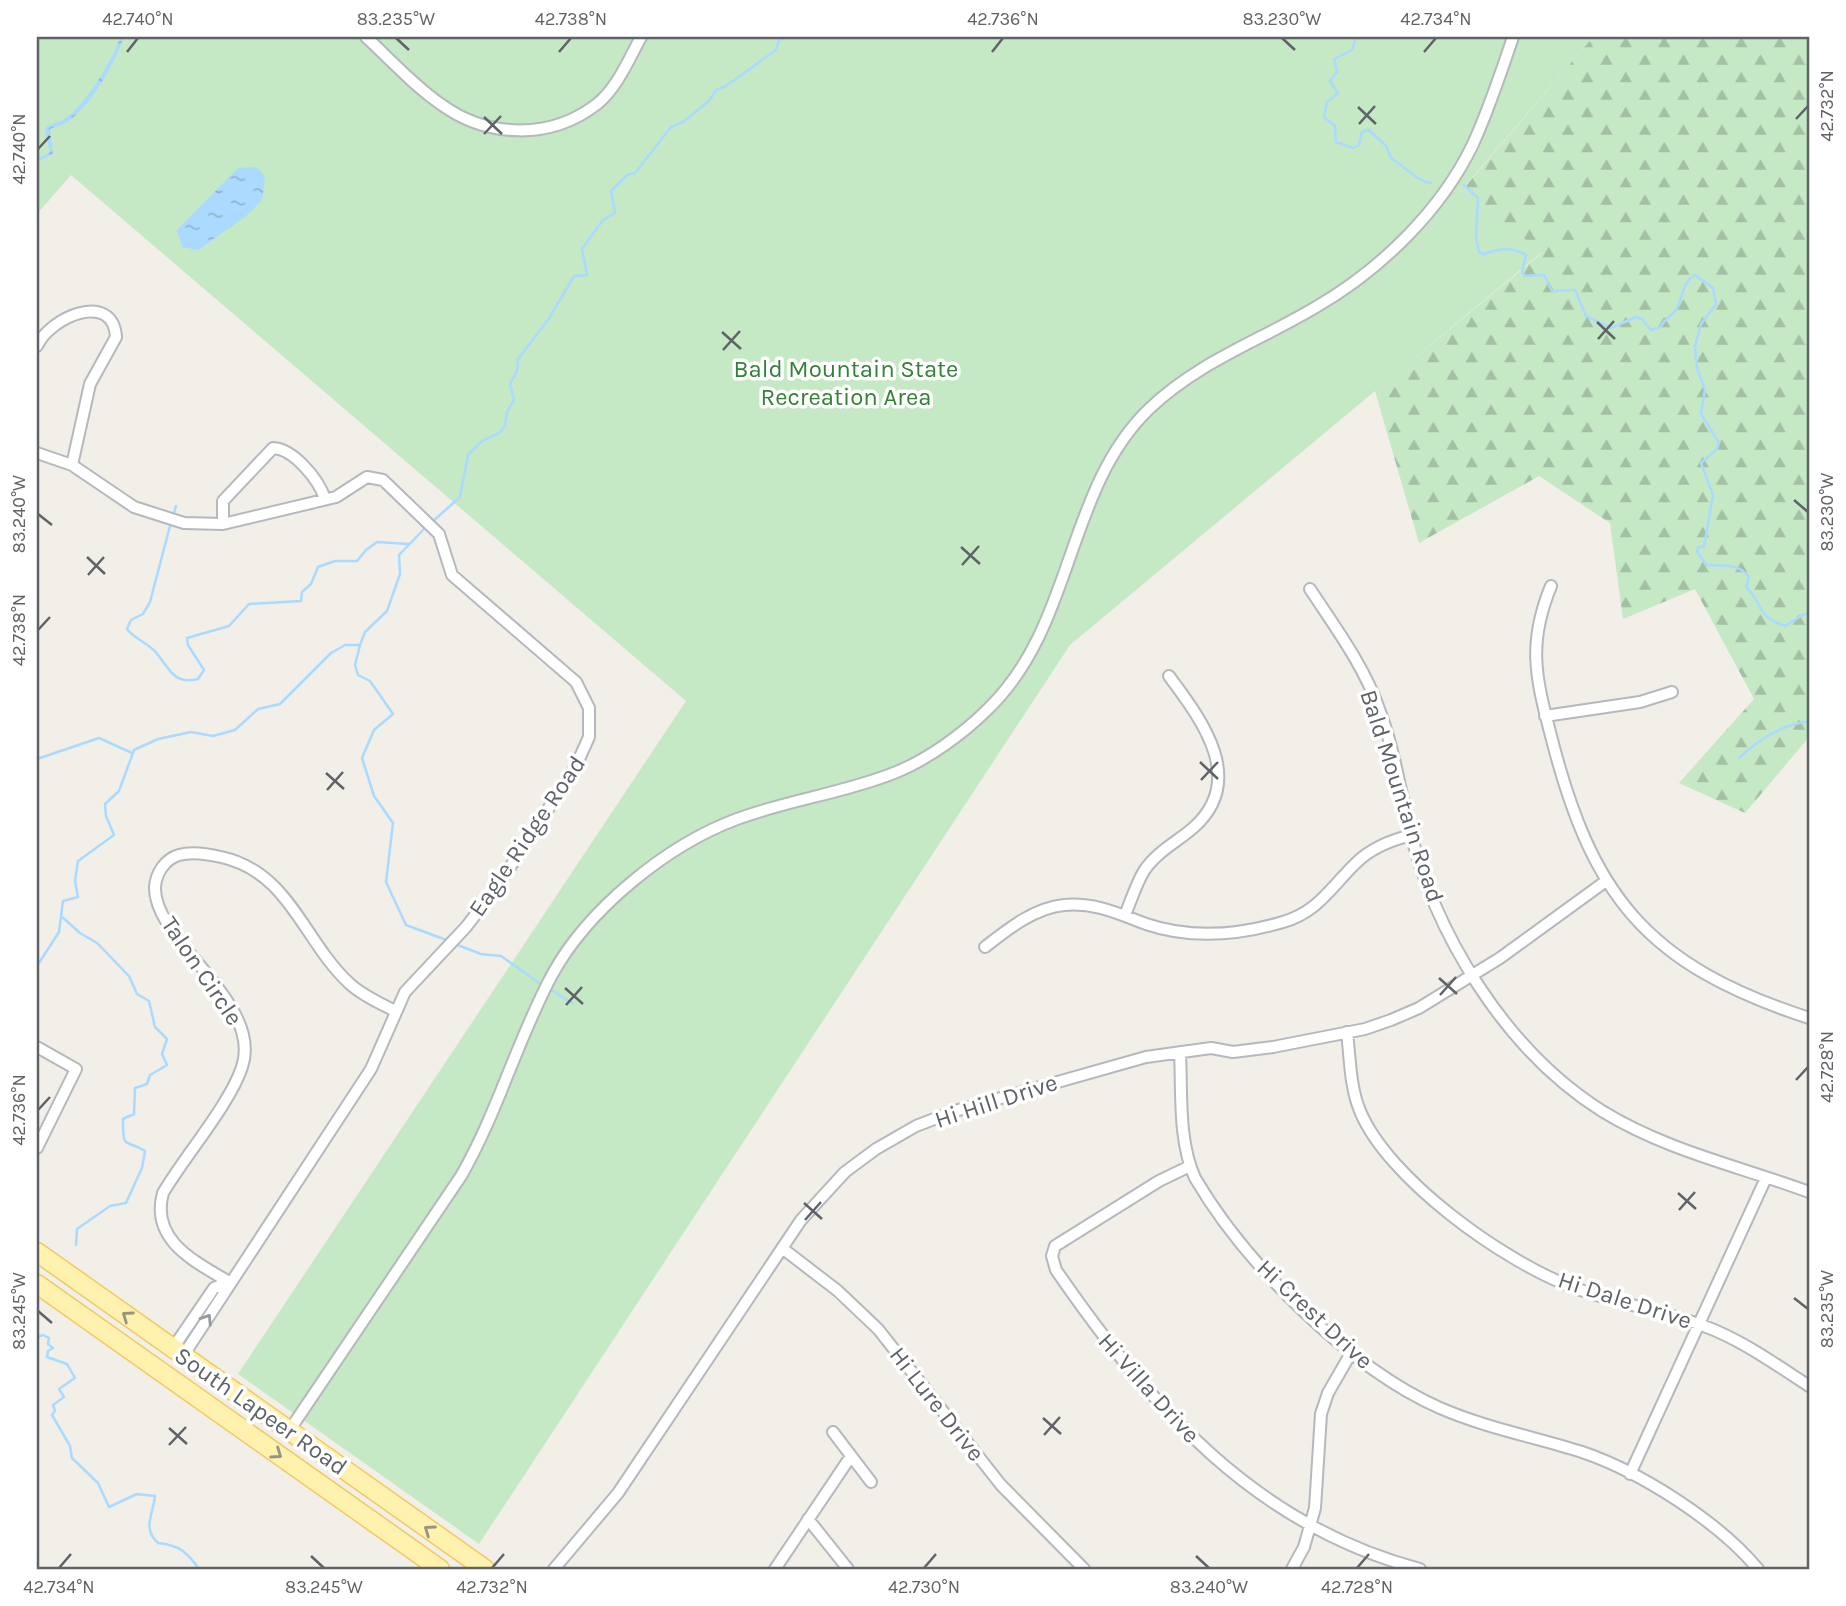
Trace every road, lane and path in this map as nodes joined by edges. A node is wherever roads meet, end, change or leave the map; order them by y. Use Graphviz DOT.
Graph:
graph roads {
  1 [pos="366,37"];
  2 [pos="641,37"];
  3 [pos="1513,37"];
  4 [pos="37,346"];
  5 [pos="37,453"];
  6 [pos="72,465"];
  7 [pos="325,499"];
  8 [pos="222,524"];
  9 [pos="1551,586"];
  10 [pos="1310,589"];
  11 [pos="1169,676"];
  12 [pos="1672,692"];
  13 [pos="1545,716"];
  14 [pos="1412,835"];
  15 [pos="1606,881"];
  16 [pos="1125,915"];
  17 [pos="985,947"];
  18 [pos="1470,976"];
  19 [pos="395,1011"];
  20 [pos="1809,1018"];
  21 [pos="1347,1032"];
  22 [pos="37,1047"];
  23 [pos="1180,1052"];
  24 [pos="37,1148"];
  25 [pos="1190,1166"];
  26 [pos="1766,1178"];
  27 [pos="1809,1192"];
  28 [pos="782,1248"];
  29 [pos="37,1252"];
  30 [pos="229,1282"];
  31 [pos="37,1284"];
  32 [pos="1699,1325"];
  33 [pos="178,1352"];
  34 [pos="1351,1353"];
  35 [pos="162,1373"];
  36 [pos="1809,1386"];
  37 [pos="259,1410"];
  38 [pos="238,1427"];
  39 [pos="289,1431"];
  40 [pos="833,1432"];
  41 [pos="851,1456"];
  42 [pos="1630,1474"];
  43 [pos="871,1482"];
  44 [pos="808,1519"];
  45 [pos="1310,1525"];
  46 [pos="440,1569"];
  47 [pos="485,1569"];
  48 [pos="554,1569"];
  49 [pos="775,1569"];
  50 [pos="848,1569"];
  51 [pos="1084,1569"];
  52 [pos="1292,1569"];
  53 [pos="1420,1569"];
  54 [pos="1758,1569"];
  1 -- 2 [label="street"];
  3 -- 39 [label="street"];
  4 -- 6 [label="street"];
  5 -- 6 [label="street, Eagle Ridge Road"];
  6 -- 8 [label="street, Eagle Ridge Road"];
  7 -- 8 [label="street, Eagle Ridge Road"];
  7 -- 8 [label="street"];
  7 -- 19 [label="street, Eagle Ridge Road"];
  9 -- 13 [label="street"];
  10 -- 14 [label="street, Bald Mountain Road"];
  11 -- 16 [label="street"];
  12 -- 13 [label="street"];
  13 -- 15 [label="street"];
  14 -- 16 [label="street"];
  14 -- 18 [label="street, Bald Mountain Road"];
  15 -- 18 [label="street, Hi Hill Drive"];
  15 -- 20 [label="street"];
  16 -- 17 [label="street"];
  18 -- 21 [label="street, Hi Hill Drive"];
  18 -- 26 [label="street, Bald Mountain Road"];
  19 -- 30 [label="street, Eagle Ridge Road"];
  19 -- 30 [label="street, Talon Circle"];
  21 -- 23 [label="street, Hi Hill Drive"];
  21 -- 32 [label="street, Hi Dale Drive"];
  22 -- 24 [label="street"];
  23 -- 25 [label="street, Hi Crest Drive"];
  23 -- 28 [label="street, Hi Hill Drive"];
  25 -- 34 [label="street, Hi Crest Drive"];
  25 -- 45 [label="street, Hi Villa Drive"];
  26 -- 27 [label="street, Bald Mountain Road"];
  26 -- 32 [label="street"];
  28 -- 48 [label="street, Hi Hill Drive"];
  28 -- 51 [label="street, Hi Lure Drive"];
  33 -- 29 [label="main road, South Lapeer Road, one-way"];
  30 -- 33 [label="street, Eagle Ridge Road"];
  31 -- 35 [label="main road, South Lapeer Road"];
  32 -- 36 [label="street, Hi Dale Drive"];
  32 -- 42 [label="street"];
  33 -- 35 [label="main road"];
  33 -- 37 [label="main road, South Lapeer Road"];
  34 -- 42 [label="street, Hi Crest Drive"];
  34 -- 45 [label="street"];
  35 -- 38 [label="main road, South Lapeer Road"];
  37 -- 38 [label="main road"];
  37 -- 39 [label="main road, South Lapeer Road"];
  38 -- 46 [label="main road, South Lapeer Road, one-way"];
  47 -- 39 [label="main road, South Lapeer Road, one-way"];
  40 -- 41 [label="street"];
  41 -- 43 [label="street"];
  41 -- 44 [label="street"];
  42 -- 54 [label="street, Hi Crest Drive"];
  44 -- 49 [label="street"];
  44 -- 50 [label="street"];
  45 -- 52 [label="street"];
  45 -- 53 [label="street, Hi Villa Drive"];
}
